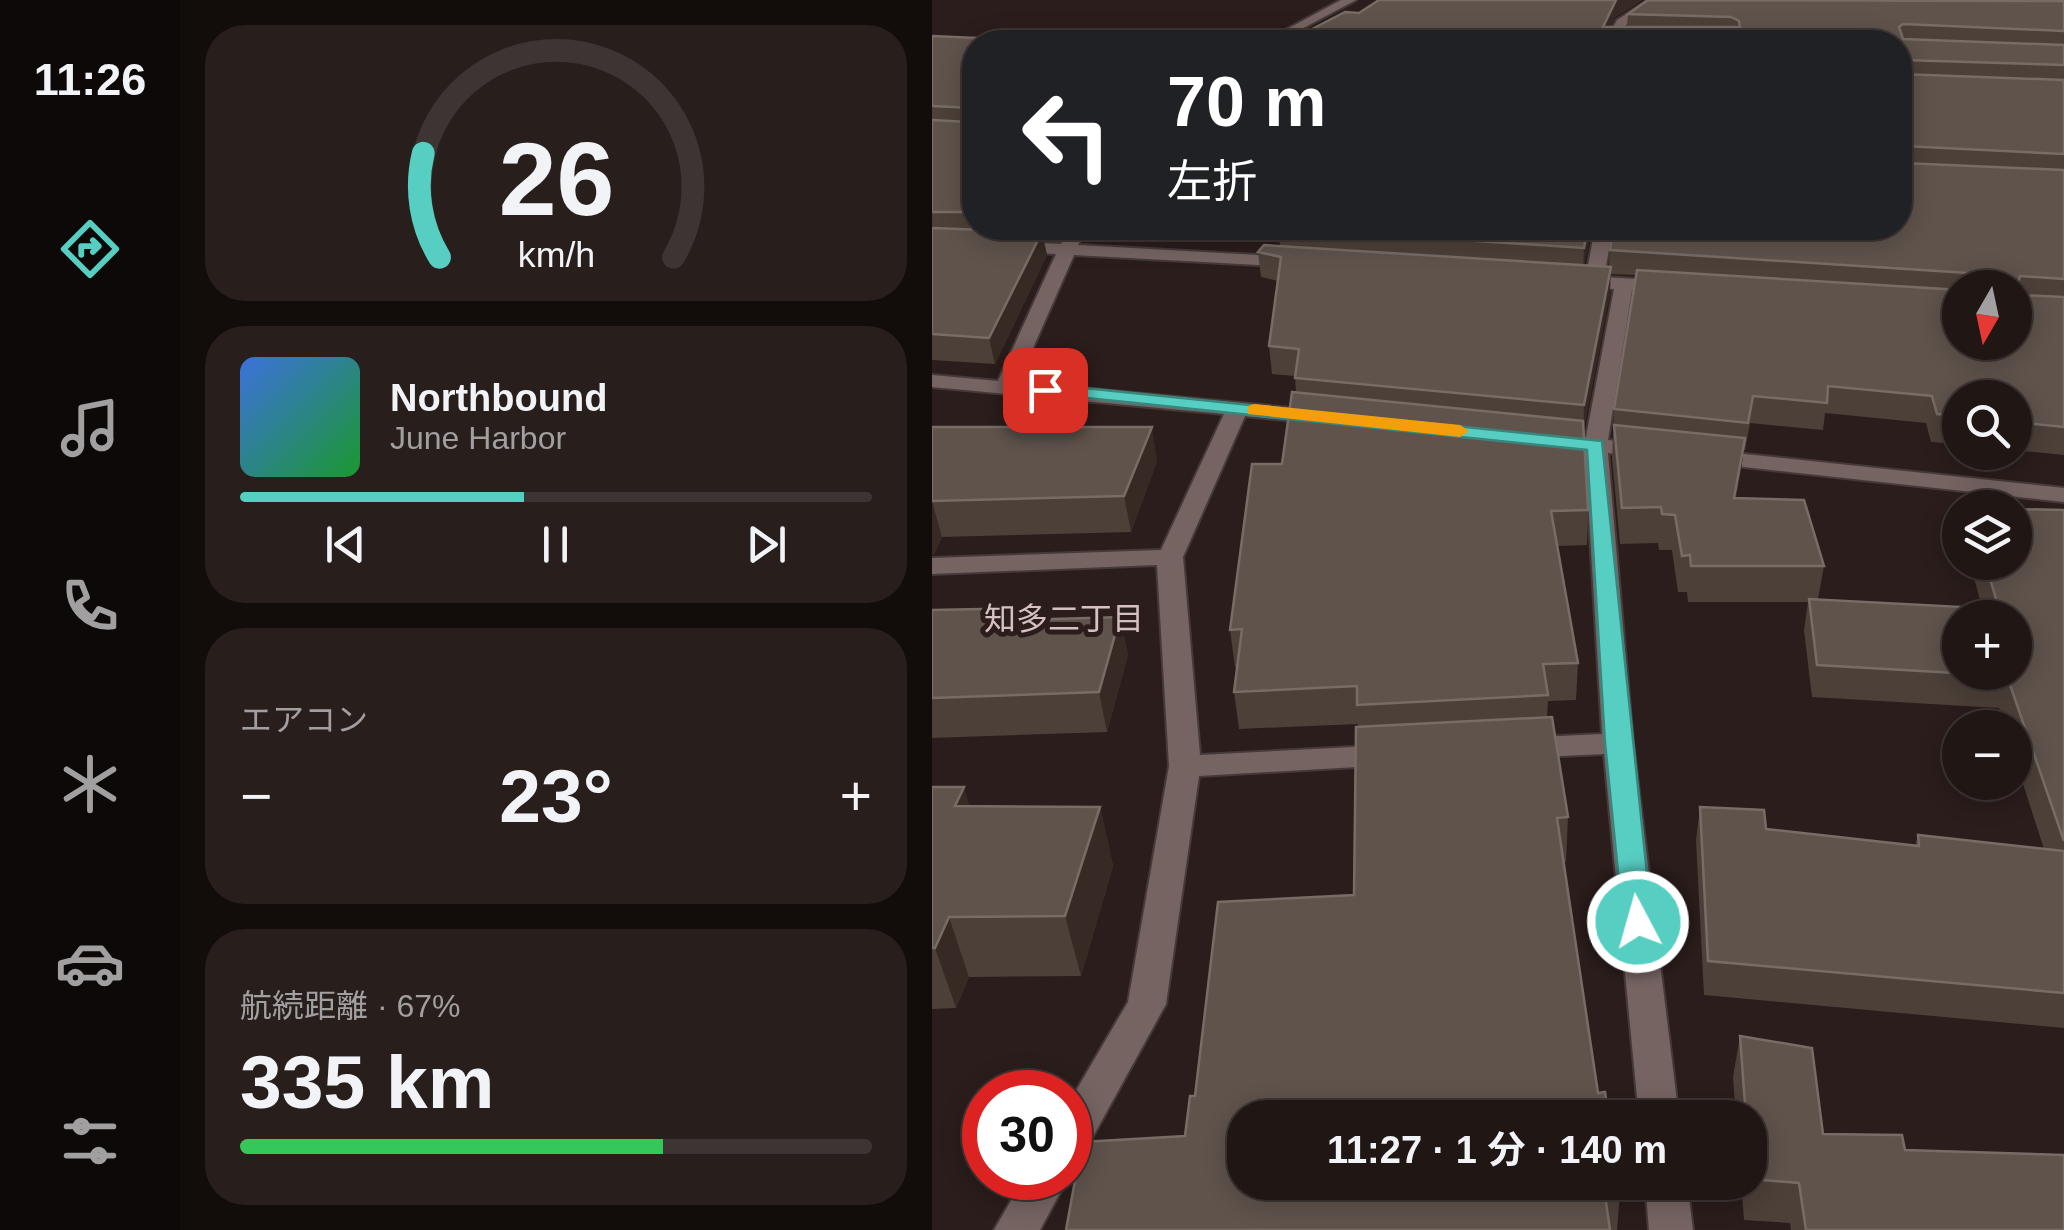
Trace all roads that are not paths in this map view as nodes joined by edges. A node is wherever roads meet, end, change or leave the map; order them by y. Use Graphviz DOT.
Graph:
graph roads {
  1 [pos="1350,0"];
  2 [pos="1656,0"];
  3 [pos="1292,30"];
  4 [pos="1617,30"];
  5 [pos="1071,240"];
  6 [pos="1602,240"];
  7 [pos="932,242"];
  8 [pos="1068,247"];
  9 [pos="1306,263"];
  10 [pos="1556,280"];
  11 [pos="1594,282"];
  12 [pos="1624,284"];
  13 [pos="1683,288"];
  14 [pos="932,382"];
  15 [pos="1006,386"];
  16 [pos="1238,408"];
  17 [pos="1358,420"];
  18 [pos="1516,437"];
  19 [pos="1596,445"];
  20 [pos="2064,495"];
  21 [pos="1170,557"];
  22 [pos="932,566"];
  23 [pos="1618,743"];
  24 [pos="1480,750"];
  25 [pos="1422,753"];
  26 [pos="1185,766"];
  27 [pos="1092,1100"];
  28 [pos="1656,1100"];
  29 [pos="1033,1200"];
  30 [pos="1668,1200"];
  31 [pos="1016,1230"];
  32 [pos="1671,1230"];
  1 -- 3 [label="street"];
  2 -- 4 [label="street"];
  5 -- 8 [label="street"];
  6 -- 11 [label="street"];
  7 -- 8 [label="street"];
  8 -- 9 [label="street"];
  8 -- 15 [label="street"];
  10 -- 11 [label="street"];
  11 -- 12 [label="street"];
  12 -- 13 [label="street"];
  12 -- 19 [label="street"];
  14 -- 15 [label="street"];
  15 -- 16 [label="street"];
  16 -- 17 [label="street"];
  16 -- 21 [label="street"];
  18 -- 19 [label="street"];
  19 -- 20 [label="street"];
  19 -- 23 [label="street"];
  21 -- 22 [label="street"];
  21 -- 26 [label="street"];
  23 -- 24 [label="street"];
  23 -- 28 [label="street"];
  25 -- 26 [label="street"];
  26 -- 27 [label="street"];
  29 -- 31 [label="street"];
  30 -- 32 [label="street"];
}
